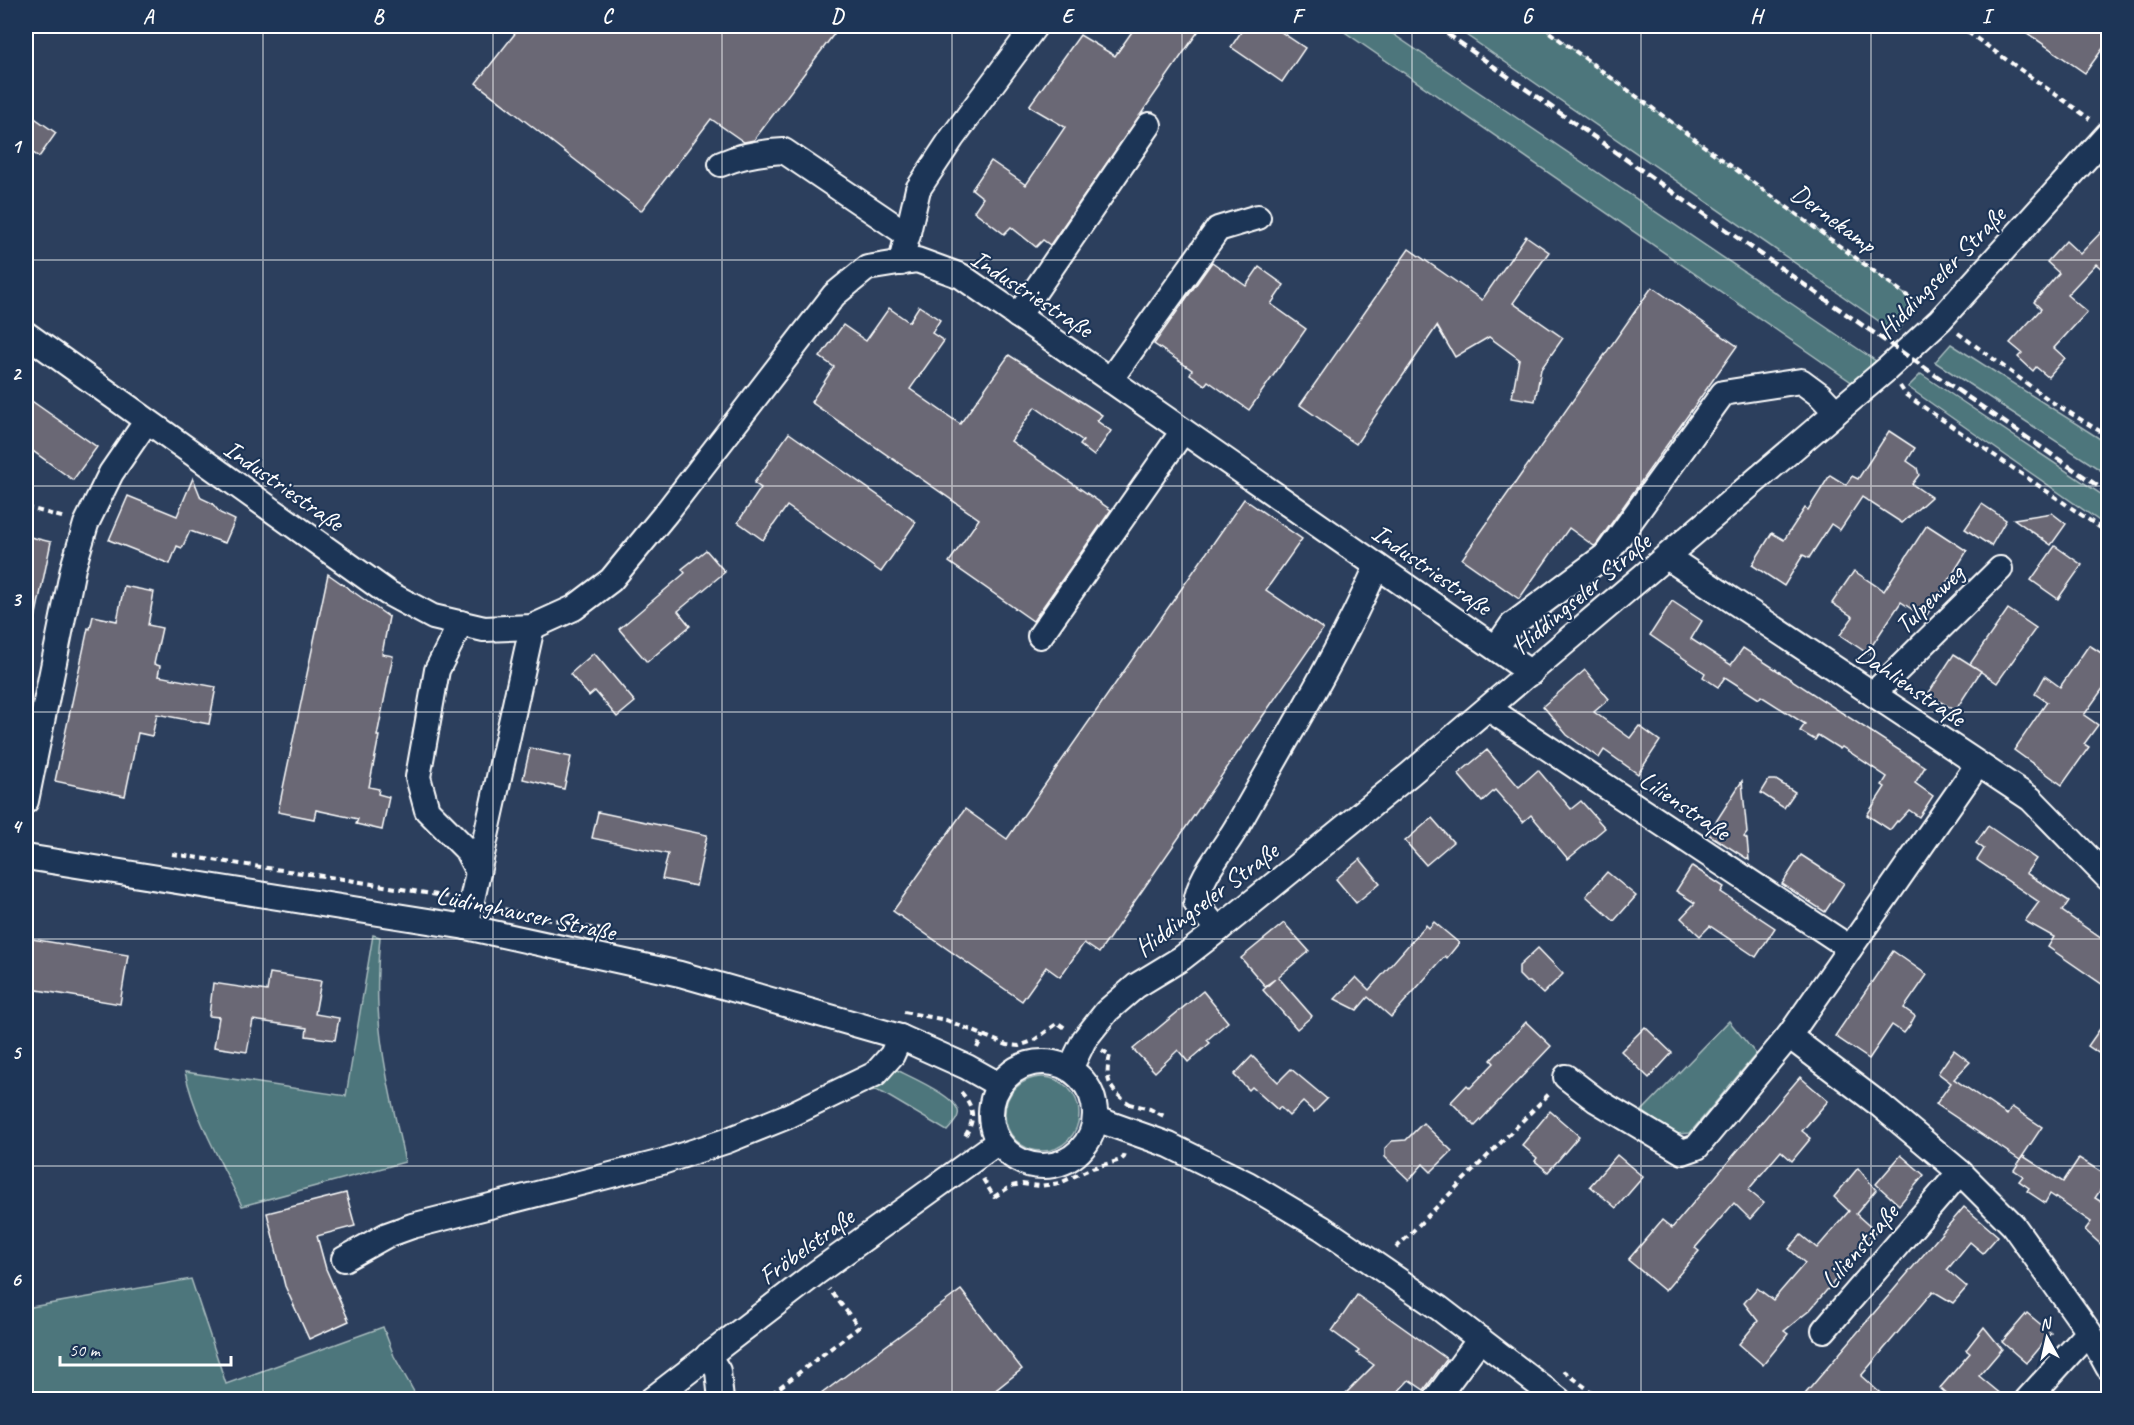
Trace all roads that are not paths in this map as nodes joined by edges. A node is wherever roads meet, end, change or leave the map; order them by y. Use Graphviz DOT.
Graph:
graph roads {
  1 [pos="1035,26"];
  2 [pos="1149,125"];
  3 [pos="2102,129"];
  4 [pos="721,164"];
  5 [pos="1258,217"];
  6 [pos="908,235"];
  7 [pos="901,263"];
  8 [pos="1017,316"];
  9 [pos="26,334"];
  10 [pos="1110,380"];
  11 [pos="1836,412"];
  12 [pos="146,422"];
  13 [pos="1183,431"];
  14 [pos="1667,557"];
  15 [pos="1377,566"];
  16 [pos="2000,569"];
  17 [pos="461,624"];
  18 [pos="531,627"];
  19 [pos="1040,636"];
  20 [pos="1496,648"];
  21 [pos="1531,673"];
  22 [pos="1873,694"];
  23 [pos="1489,709"];
  24 [pos="1978,764"];
  25 [pos="26,801"];
  26 [pos="26,857"];
  27 [pos="478,872"];
  28 [pos="2109,878"];
  29 [pos="466,927"];
  30 [pos="1218,930"];
  31 [pos="1850,948"];
  32 [pos="1789,1036"];
  33 [pos="900,1037"];
  34 [pos="1070,1069"];
  35 [pos="1566,1077"];
  36 [pos="999,1085"];
  37 [pos="1096,1119"];
  38 [pos="998,1142"];
  39 [pos="1960,1172"];
  40 [pos="344,1259"];
  41 [pos="1824,1330"];
  42 [pos="2089,1332"];
  43 [pos="1480,1339"];
  44 [pos="708,1355"];
  45 [pos="2109,1367"];
  46 [pos="641,1396"];
  47 [pos="721,1400"];
  48 [pos="1434,1400"];
  49 [pos="1559,1400"];
  50 [pos="2027,1400"];
  1 -- 6 [label="street"];
  2 -- 8 [label="street"];
  3 -- 11 [label="street, Hiddingseler Straße"];
  4 -- 6 [label="street"];
  5 -- 10 [label="street"];
  6 -- 7 [label="street"];
  7 -- 8 [label="street, Industriestraße"];
  7 -- 18 [label="street, Industriestraße"];
  8 -- 10 [label="street, Industriestraße"];
  9 -- 12 [label="street, Industriestraße"];
  10 -- 13 [label="street, Industriestraße"];
  11 -- 14 [label="street, Hiddingseler Straße"];
  11 -- 20 [label="street"];
  12 -- 17 [label="street, Industriestraße"];
  12 -- 25 [label="street"];
  13 -- 15 [label="street, Industriestraße"];
  13 -- 19 [label="street"];
  14 -- 21 [label="street, Hiddingseler Straße"];
  14 -- 22 [label="street, Dahlienstraße"];
  15 -- 20 [label="street, Industriestraße"];
  15 -- 30 [label="street"];
  16 -- 22 [label="street, Tulpenweg"];
  17 -- 18 [label="street, Industriestraße"];
  17 -- 27 [label="street"];
  18 -- 27 [label="street"];
  20 -- 21 [label="street, Industriestraße"];
  21 -- 23 [label="street, Hiddingseler Straße"];
  22 -- 24 [label="street, Dahlienstraße"];
  23 -- 30 [label="street, Hiddingseler Straße"];
  23 -- 31 [label="street, Lilienstraße"];
  24 -- 28 [label="street, Dahlienstraße"];
  24 -- 31 [label="street"];
  26 -- 29 [label="street, Lüdinghauser Straße"];
  27 -- 29 [label="street"];
  29 -- 33 [label="street, Lüdinghauser Straße"];
  30 -- 34 [label="street, Hiddingseler Straße"];
  31 -- 32 [label="street"];
  32 -- 35 [label="street"];
  32 -- 39 [label="street"];
  33 -- 36 [label="street, Lüdinghauser Straße"];
  33 -- 40 [label="street"];
  34 -- 36 [label="street"];
  34 -- 37 [label="street"];
  36 -- 38 [label="street"];
  37 -- 38 [label="street"];
  37 -- 43 [label="street"];
  38 -- 44 [label="street, Fröbelstraße"];
  39 -- 41 [label="street, Lilienstraße"];
  39 -- 42 [label="street"];
  42 -- 45 [label="street"];
  42 -- 50 [label="street"];
  43 -- 48 [label="street"];
  43 -- 49 [label="street"];
  44 -- 46 [label="street, Fröbelstraße"];
  44 -- 47 [label="street"];
}
